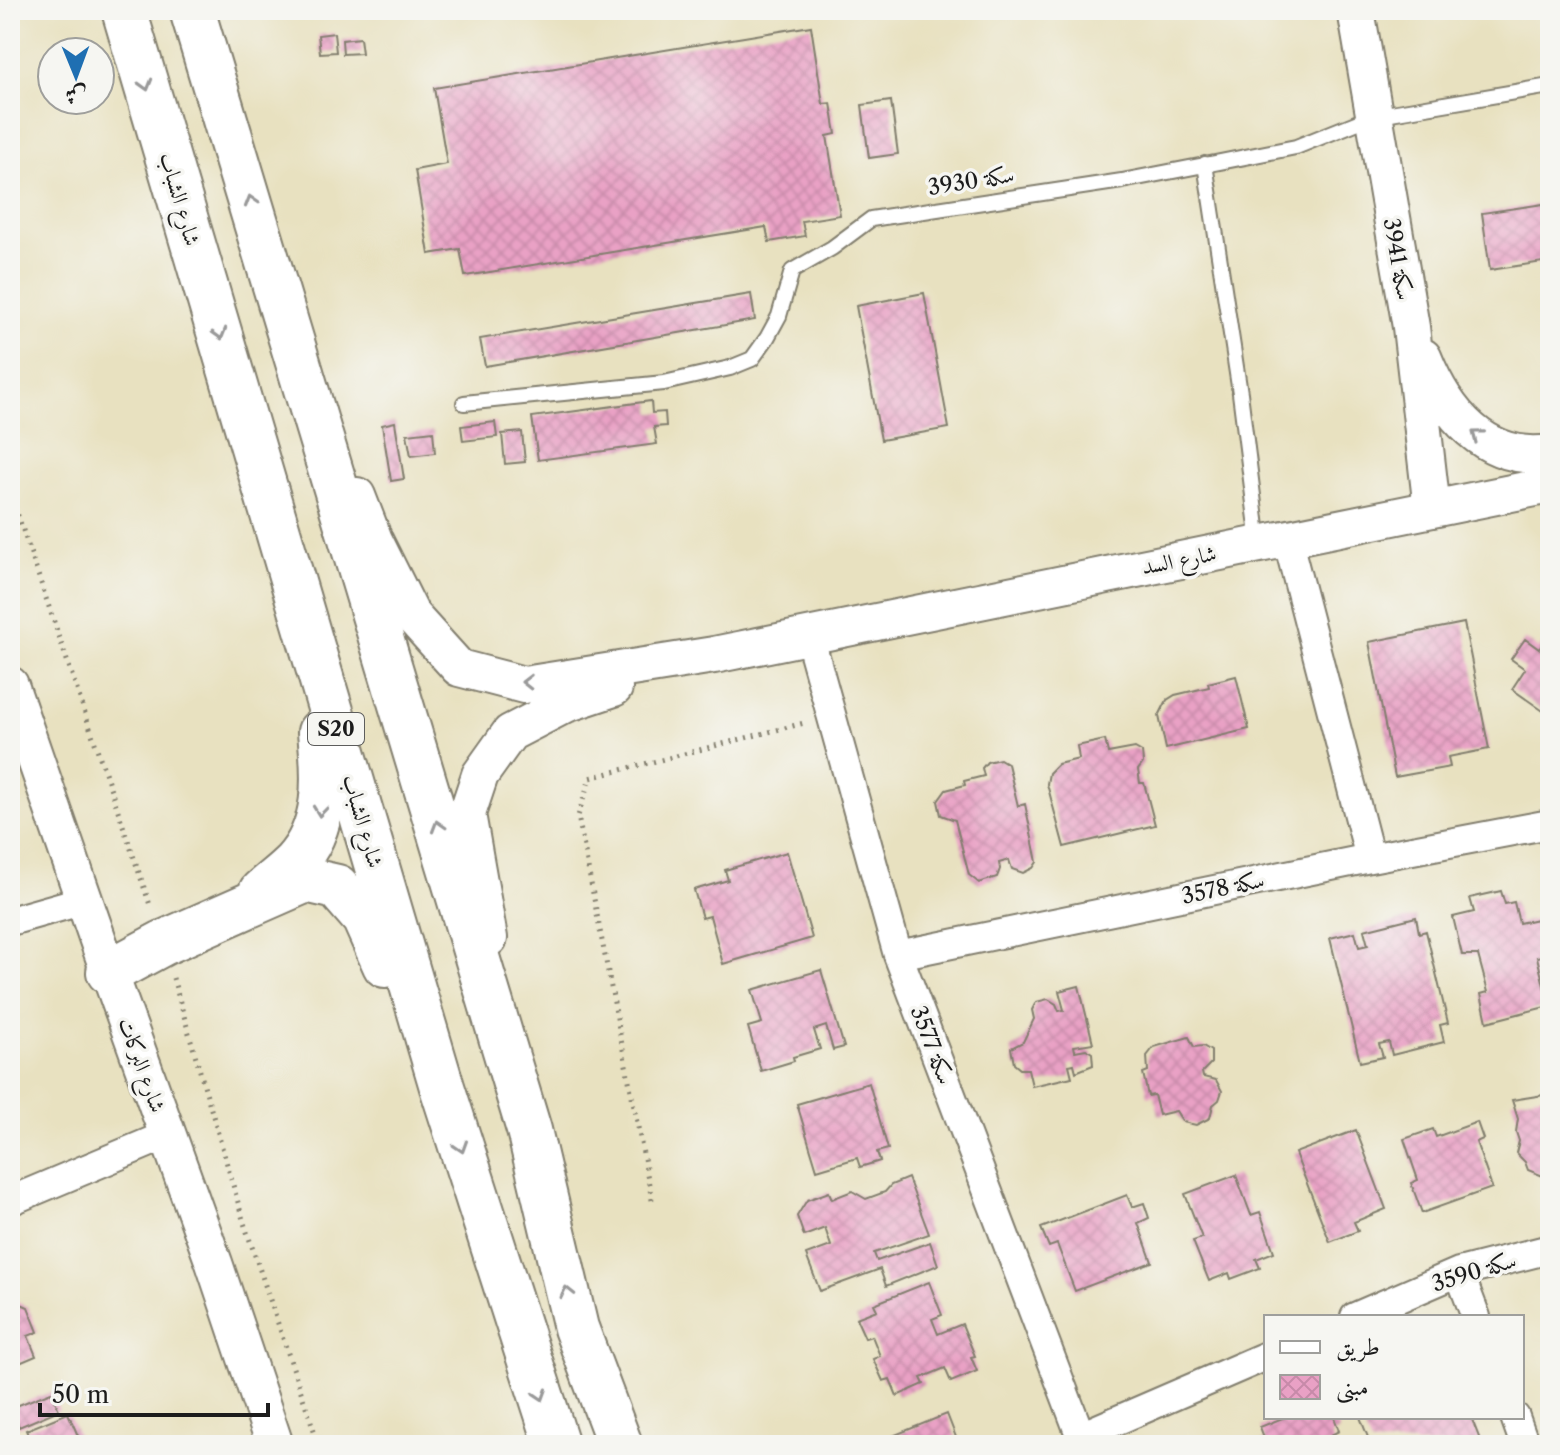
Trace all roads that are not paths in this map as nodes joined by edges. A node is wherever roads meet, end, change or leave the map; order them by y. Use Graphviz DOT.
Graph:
graph roads {
  1 [pos="124,10"];
  2 [pos="192,10"];
  3 [pos="1356,10"];
  4 [pos="1550,86"];
  5 [pos="1373,116"];
  6 [pos="1205,164"];
  7 [pos="271,268"];
  8 [pos="1411,327"];
  9 [pos="464,403"];
  10 [pos="1550,453"];
  11 [pos="1550,485"];
  12 [pos="1432,509"];
  13 [pos="1273,541"];
  14 [pos="305,622"];
  15 [pos="809,635"];
  16 [pos="714,655"];
  17 [pos="10,685"];
  18 [pos="1550,824"];
  19 [pos="1370,858"];
  20 [pos="84,900"];
  21 [pos="238,912"];
  22 [pos="10,921"];
  23 [pos="898,955"];
  24 [pos="109,972"];
  25 [pos="442,1087"];
  26 [pos="529,1130"];
  27 [pos="167,1135"];
  28 [pos="10,1201"];
  29 [pos="1550,1249"];
  30 [pos="1459,1272"];
  31 [pos="1360,1315"];
  32 [pos="1475,1315"];
  33 [pos="1264,1357"];
  34 [pos="1516,1419"];
  35 [pos="1083,1440"];
  36 [pos="275,1445"];
  37 [pos="557,1445"];
  38 [pos="620,1445"];
  39 [pos="1525,1445"];
  1 -- 14 [label="main road, شارع الشباب / S20, one-way"];
  7 -- 2 [label="main road, one-way"];
  3 -- 5 [label="street, سكة 3941"];
  4 -- 5 [label="lane, سكة 3930"];
  5 -- 6 [label="lane, سكة 3930"];
  5 -- 8 [label="street, سكة 3941"];
  6 -- 9 [label="lane, سكة 3930"];
  6 -- 13 [label="lane"];
  16 -- 7 [label="street, one-way"];
  26 -- 7 [label="main road, one-way"];
  10 -- 8 [label="street, one-way"];
  8 -- 12 [label="street, سكة 3941"];
  11 -- 12 [label="street, شارع السد"];
  12 -- 13 [label="street, شارع السد"];
  13 -- 15 [label="street, شارع السد"];
  13 -- 19 [label="street"];
  14 -- 21 [label="main road, one-way"];
  14 -- 25 [label="main road, شارع الشباب / S20"];
  15 -- 16 [label="street, شارع السد"];
  15 -- 23 [label="street, سكة 3577"];
  16 -- 26 [label="street"];
  17 -- 20 [label="street, شارع البركات"];
  18 -- 19 [label="street, سكة 3578"];
  19 -- 23 [label="street, سكة 3578"];
  20 -- 22 [label="street"];
  20 -- 24 [label="street, شارع البركات"];
  21 -- 24 [label="main road"];
  21 -- 25 [label="main road"];
  23 -- 35 [label="street, سكة 3577"];
  24 -- 27 [label="street, شارع البركات"];
  25 -- 37 [label="main road, شارع الشباب / S20, one-way"];
  38 -- 26 [label="main road, one-way"];
  27 -- 28 [label="street"];
  27 -- 36 [label="street, شارع البركات"];
  29 -- 30 [label="street, سكة 3590"];
  30 -- 31 [label="street, سكة 3590"];
  30 -- 32 [label="street"];
  33 -- 35 [label="street"];
  34 -- 39 [label="street"];
}
